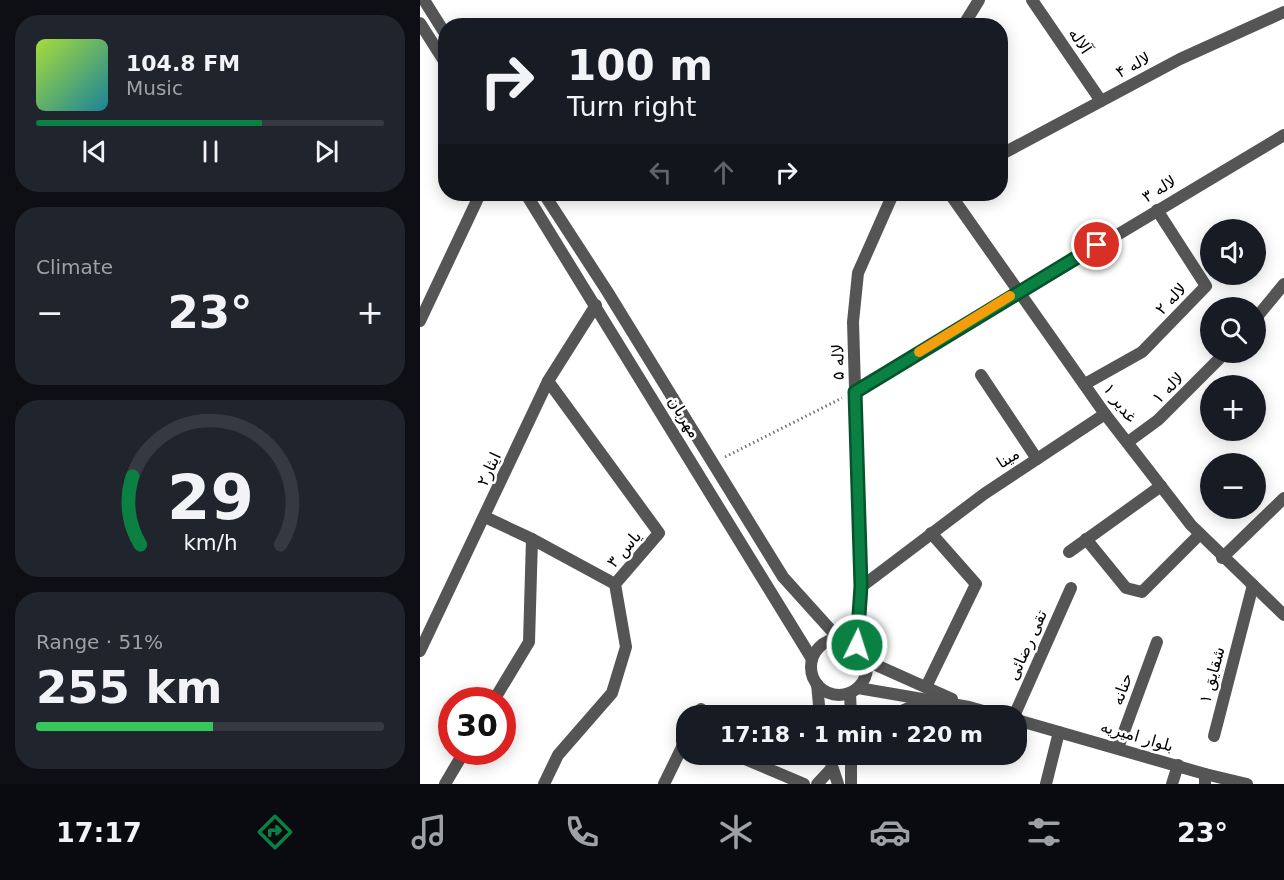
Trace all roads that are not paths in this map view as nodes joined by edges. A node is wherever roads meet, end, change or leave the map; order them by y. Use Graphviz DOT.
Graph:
graph roads {
  1 [pos="424,0"];
  2 [pos="979,0"];
  3 [pos="1032,0"];
  4 [pos="1280,0"];
  5 [pos="1284,10"];
  6 [pos="968,18"];
  7 [pos="438,22"];
  8 [pos="420,23"];
  9 [pos="438,51"];
  10 [pos="1101,101"];
  11 [pos="1284,135"];
  12 [pos="1008,151"];
  13 [pos="477,201"];
  14 [pos="530,201"];
  15 [pos="548,201"];
  16 [pos="890,201"];
  17 [pos="955,201"];
  18 [pos="1157,210"];
  19 [pos="561,221"];
  20 [pos="549,230"];
  21 [pos="1284,284"];
  22 [pos="1020,291"];
  23 [pos="596,305"];
  24 [pos="1266,306"];
  25 [pos="420,321"];
  26 [pos="1215,363"];
  27 [pos="981,375"];
  28 [pos="548,381"];
  29 [pos="1085,384"];
  30 [pos="855,392"];
  31 [pos="1106,414"];
  32 [pos="1128,442"];
  33 [pos="1037,459"];
  34 [pos="1161,486"];
  35 [pos="1284,498"];
  36 [pos="485,517"];
  37 [pos="932,533"];
  38 [pos="1200,534"];
  39 [pos="532,538"];
  40 [pos="1086,539"];
  41 [pos="1069,552"];
  42 [pos="1222,558"];
  43 [pos="615,584"];
  44 [pos="1253,585"];
  45 [pos="861,586"];
  46 [pos="1071,588"];
  47 [pos="1284,615"];
  48 [pos="839,639"];
  49 [pos="1157,642"];
  50 [pos="857,645"];
  51 [pos="420,651"];
  52 [pos="812,659"];
  53 [pos="867,661"];
  54 [pos="817,684"];
  55 [pos="502,687"];
  56 [pos="854,690"];
  57 [pos="927,694"];
  58 [pos="819,705"];
  59 [pos="852,705"];
  60 [pos="908,705"];
  61 [pos="963,705"];
  62 [pos="1019,705"];
  63 [pos="1027,723"];
  64 [pos="1059,732"];
  65 [pos="1214,736"];
  66 [pos="1118,748"];
  67 [pos="676,759"];
  68 [pos="456,765"];
  69 [pos="759,765"];
  70 [pos="830,765"];
  71 [pos="851,765"];
  72 [pos="1178,765"];
  73 [pos="831,769"];
  74 [pos="1205,779"];
  75 [pos="445,784"];
  76 [pos="544,784"];
  77 [pos="664,784"];
  78 [pos="804,784"];
  79 [pos="817,784"];
  80 [pos="838,784"];
  81 [pos="851,784"];
  82 [pos="1046,784"];
  83 [pos="1172,784"];
  84 [pos="1247,784"];
  1 -- 7 [label="street"];
  2 -- 6 [label="street"];
  3 -- 10 [label="street, آلاله"];
  4 -- 5 [label="street"];
  5 -- 10 [label="street, لاله ۴"];
  8 -- 9 [label="street"];
  10 -- 12 [label="street, لاله ۴"];
  11 -- 18 [label="street, لاله ۳"];
  13 -- 25 [label="street"];
  14 -- 20 [label="street, مهربان"];
  15 -- 19 [label="street, مهربان"];
  16 -- 30 [label="street, لاله ۵"];
  17 -- 22 [label="street, غدیر ۱"];
  18 -- 22 [label="street, لاله ۳"];
  18 -- 29 [label="street, لاله ۲"];
  19 -- 20 [label="street"];
  19 -- 48 [label="street, مهربان"];
  20 -- 23 [label="street, مهربان"];
  21 -- 24 [label="street"];
  22 -- 29 [label="street, غدیر ۱"];
  22 -- 30 [label="street, لاله ۳"];
  23 -- 28 [label="street, ایثار۲"];
  23 -- 52 [label="street, مهربان"];
  26 -- 32 [label="street, لاله ۱"];
  27 -- 33 [label="street"];
  28 -- 36 [label="street, ایثار۲"];
  28 -- 43 [label="street, یاس ۳"];
  29 -- 31 [label="street, غدیر ۱"];
  30 -- 45 [label="street, لاله ۵"];
  31 -- 32 [label="street, غدیر ۱"];
  31 -- 33 [label="street, مینا"];
  32 -- 34 [label="street, غدیر ۱"];
  33 -- 37 [label="street, مینا"];
  34 -- 38 [label="street, غدیر ۱"];
  34 -- 40 [label="street"];
  35 -- 42 [label="street"];
  36 -- 39 [label="street"];
  36 -- 51 [label="street, ایثار۲"];
  37 -- 45 [label="street, مینا"];
  37 -- 57 [label="street"];
  38 -- 40 [label="street"];
  38 -- 42 [label="street, غدیر ۱"];
  39 -- 43 [label="street"];
  39 -- 55 [label="street"];
  40 -- 41 [label="street"];
  42 -- 44 [label="street, غدیر ۱"];
  43 -- 76 [label="street, یاس ۳"];
  44 -- 47 [label="street, غدیر ۱"];
  44 -- 65 [label="street, شقایق ۱"];
  45 -- 50 [label="street, لاله ۵"];
  46 -- 62 [label="street, تقی رضائی"];
  48 -- 50 [label="street"];
  48 -- 52 [label="street"];
  49 -- 66 [label="street, حنانه"];
  50 -- 53 [label="street"];
  52 -- 54 [label="street"];
  53 -- 56 [label="street"];
  53 -- 57 [label="street"];
  54 -- 56 [label="street"];
  54 -- 58 [label="street"];
  56 -- 57 [label="street"];
  56 -- 59 [label="street"];
  57 -- 60 [label="street"];
  57 -- 61 [label="street"];
  63 -- 64 [label="street, بلوار امیریه"];
  64 -- 66 [label="street, بلوار امیریه"];
  64 -- 82 [label="street"];
  66 -- 72 [label="street, بلوار امیریه"];
  67 -- 77 [label="street"];
  68 -- 75 [label="street"];
  69 -- 78 [label="street"];
  70 -- 73 [label="street"];
  71 -- 81 [label="street"];
  72 -- 74 [label="street, بلوار امیریه"];
  72 -- 83 [label="street"];
  73 -- 79 [label="street"];
  73 -- 80 [label="street"];
  74 -- 84 [label="street, بلوار امیریه"];
}
